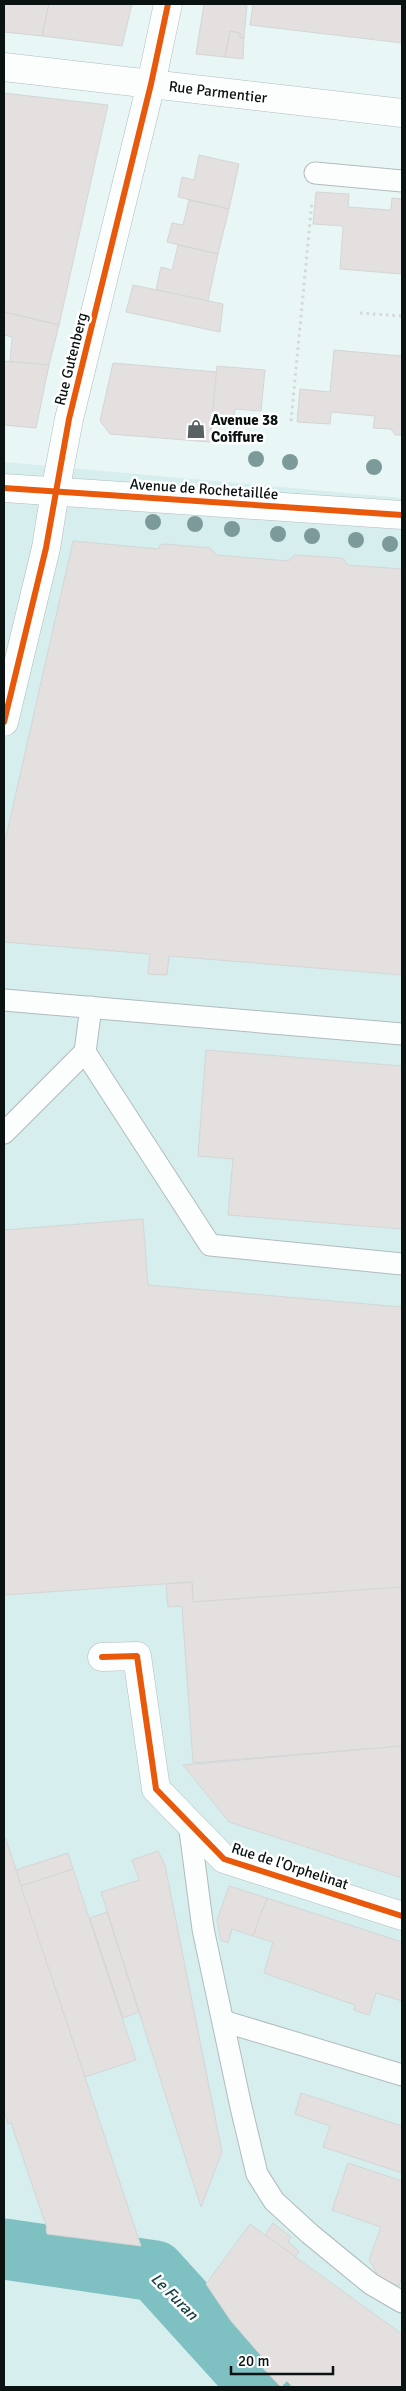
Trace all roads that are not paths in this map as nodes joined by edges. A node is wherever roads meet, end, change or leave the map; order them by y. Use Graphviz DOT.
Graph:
graph roads {
  1 [pos="168,4"];
  2 [pos="4,67"];
  3 [pos="151,84"];
  4 [pos="402,113"];
  5 [pos="315,173"];
  6 [pos="402,180"];
  7 [pos="4,488"];
  8 [pos="55,492"];
  9 [pos="402,515"];
  10 [pos="4,722"];
  11 [pos="4,1000"];
  12 [pos="91,1007"];
  13 [pos="402,1034"];
  14 [pos="85,1052"];
  15 [pos="4,1133"];
  16 [pos="402,1264"];
  17 [pos="102,1657"];
  18 [pos="189,1822"];
  19 [pos="402,1916"];
  20 [pos="223,2021"];
  21 [pos="402,2075"];
  22 [pos="402,2302"];
  1 -- 3 [label="street, Rue Gutenberg"];
  2 -- 3 [label="street, Rue Parmentier"];
  3 -- 4 [label="street, Rue Parmentier"];
  3 -- 8 [label="street, Rue Gutenberg"];
  5 -- 6 [label="lane"];
  7 -- 8 [label="street, Avenue de Rochetaillée"];
  8 -- 9 [label="street, Avenue de Rochetaillée"];
  8 -- 10 [label="street, Rue Gutenberg"];
  11 -- 12 [label="lane"];
  12 -- 13 [label="lane"];
  12 -- 14 [label="lane"];
  14 -- 15 [label="lane"];
  14 -- 16 [label="lane"];
  17 -- 18 [label="street, Rue de l'Orphelinat"];
  18 -- 19 [label="street, Rue de l'Orphelinat"];
  18 -- 20 [label="lane"];
  20 -- 21 [label="lane"];
  20 -- 22 [label="lane"];
}
